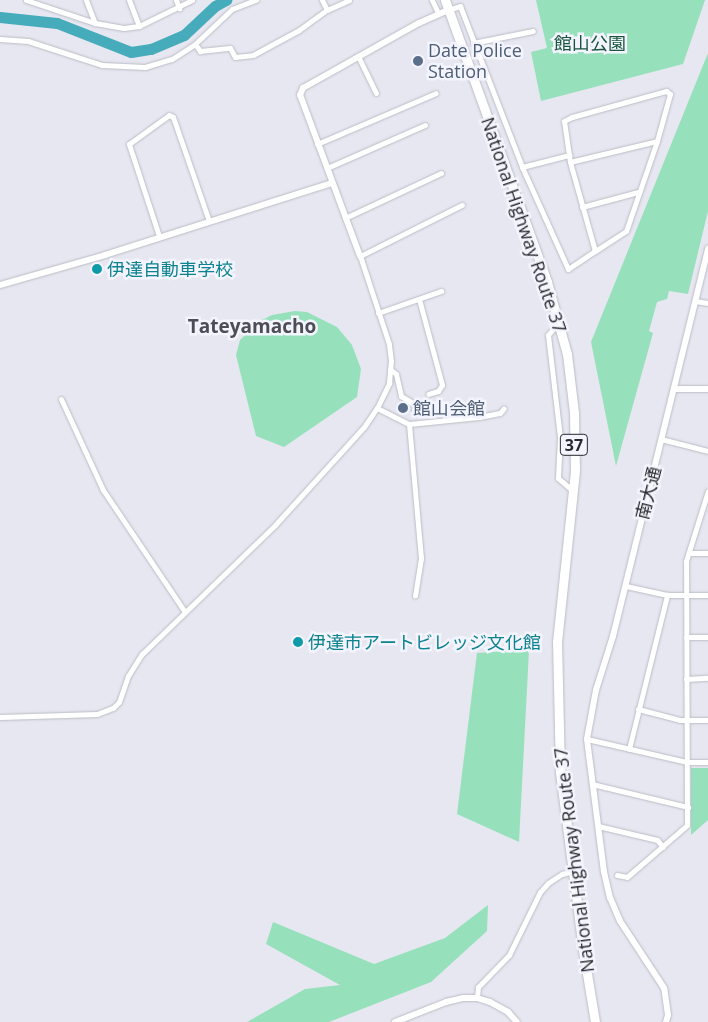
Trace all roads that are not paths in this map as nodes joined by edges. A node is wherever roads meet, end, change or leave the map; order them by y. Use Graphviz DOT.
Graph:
graph roads {
  1 [pos="26,0"];
  2 [pos="86,0"];
  3 [pos="129,0"];
  4 [pos="176,0"];
  5 [pos="192,0"];
  6 [pos="256,0"];
  7 [pos="322,0"];
  8 [pos="349,0"];
  9 [pos="432,0"];
  10 [pos="445,0"];
  11 [pos="179,8"];
  12 [pos="327,10"];
  13 [pos="448,10"];
  14 [pos="438,13"];
  15 [pos="95,23"];
  16 [pos="139,26"];
  17 [pos="533,31"];
  18 [pos="0,39"];
  19 [pos="473,43"];
  20 [pos="195,44"];
  21 [pos="358,56"];
  22 [pos="376,92"];
  23 [pos="436,93"];
  24 [pos="424,125"];
  25 [pos="657,141"];
  26 [pos="317,144"];
  27 [pos="569,155"];
  28 [pos="570,162"];
  29 [pos="327,168"];
  30 [pos="522,168"];
  31 [pos="441,173"];
  32 [pos="332,183"];
  33 [pos="638,192"];
  34 [pos="462,205"];
  35 [pos="582,207"];
  36 [pos="345,218"];
  37 [pos="209,221"];
  38 [pos="159,236"];
  39 [pos="708,248"];
  40 [pos="595,251"];
  41 [pos="360,256"];
  42 [pos="0,286"];
  43 [pos="441,291"];
  44 [pos="419,299"];
  45 [pos="695,302"];
  46 [pos="708,303"];
  47 [pos="378,313"];
  48 [pos="560,321"];
  49 [pos="390,369"];
  50 [pos="674,389"];
  51 [pos="708,389"];
  52 [pos="428,394"];
  53 [pos="61,399"];
  54 [pos="377,408"];
  55 [pos="504,408"];
  56 [pos="414,410"];
  57 [pos="409,424"];
  58 [pos="662,439"];
  59 [pos="708,451"];
  60 [pos="572,491"];
  61 [pos="708,491"];
  62 [pos="700,513"];
  63 [pos="708,513"];
  64 [pos="708,552"];
  65 [pos="689,553"];
  66 [pos="626,586"];
  67 [pos="686,595"];
  68 [pos="708,595"];
  69 [pos="415,596"];
  70 [pos="667,596"];
  71 [pos="185,612"];
  72 [pos="686,637"];
  73 [pos="708,637"];
  74 [pos="686,678"];
  75 [pos="708,678"];
  76 [pos="638,709"];
  77 [pos="0,717"];
  78 [pos="686,720"];
  79 [pos="708,720"];
  80 [pos="587,738"];
  81 [pos="629,749"];
  82 [pos="687,762"];
  83 [pos="708,762"];
  84 [pos="592,784"];
  85 [pos="688,807"];
  86 [pos="598,826"];
  87 [pos="663,846"];
  88 [pos="573,871"];
  89 [pos="617,875"];
  90 [pos="477,998"];
  91 [pos="395,1022"];
  92 [pos="517,1022"];
  93 [pos="595,1022"];
  94 [pos="666,1022"];
  1 -- 15 [label="street"];
  2 -- 15 [label="street"];
  3 -- 16 [label="street"];
  4 -- 11 [label="street"];
  5 -- 11 [label="street"];
  6 -- 20 [label="street"];
  7 -- 12 [label="street"];
  8 -- 12 [label="street"];
  9 -- 14 [label="street"];
  10 -- 13 [label="highway, National Highway Route 37 / 37"];
  11 -- 16 [label="street"];
  12 -- 20 [label="street"];
  13 -- 14 [label="street"];
  13 -- 19 [label="street"];
  13 -- 48 [label="highway, National Highway Route 37 / 37"];
  14 -- 21 [label="street"];
  15 -- 16 [label="street"];
  17 -- 19 [label="street"];
  18 -- 20 [label="street"];
  19 -- 30 [label="street"];
  21 -- 22 [label="street"];
  21 -- 26 [label="street"];
  23 -- 26 [label="street"];
  24 -- 29 [label="street"];
  25 -- 27 [label="street"];
  25 -- 28 [label="street"];
  25 -- 33 [label="street"];
  26 -- 29 [label="street"];
  27 -- 28 [label="street"];
  27 -- 30 [label="street"];
  28 -- 35 [label="street"];
  29 -- 32 [label="street"];
  30 -- 40 [label="street"];
  31 -- 36 [label="street"];
  32 -- 36 [label="street"];
  32 -- 37 [label="street"];
  33 -- 35 [label="street"];
  33 -- 40 [label="street"];
  34 -- 41 [label="street"];
  35 -- 40 [label="street"];
  36 -- 41 [label="street"];
  37 -- 38 [label="street"];
  37 -- 38 [label="street"];
  38 -- 42 [label="street"];
  39 -- 45 [label="street, 南大通"];
  41 -- 47 [label="street"];
  43 -- 44 [label="street"];
  44 -- 47 [label="street"];
  44 -- 52 [label="street"];
  45 -- 46 [label="street"];
  45 -- 50 [label="street, 南大通"];
  47 -- 49 [label="street"];
  48 -- 60 [label="highway, National Highway Route 37 / 37"];
  48 -- 60 [label="street"];
  49 -- 54 [label="street"];
  49 -- 56 [label="street"];
  50 -- 51 [label="street"];
  50 -- 58 [label="street, 南大通"];
  53 -- 71 [label="street"];
  54 -- 57 [label="street"];
  54 -- 71 [label="street"];
  55 -- 57 [label="street"];
  57 -- 69 [label="street"];
  58 -- 59 [label="street"];
  58 -- 66 [label="street, 南大通"];
  60 -- 88 [label="highway, National Highway Route 37 / 37"];
  61 -- 62 [label="street"];
  62 -- 63 [label="street"];
  62 -- 65 [label="street"];
  64 -- 65 [label="street"];
  65 -- 67 [label="street"];
  66 -- 70 [label="street"];
  66 -- 80 [label="street, 南大通"];
  67 -- 68 [label="street"];
  67 -- 70 [label="street"];
  67 -- 72 [label="street"];
  70 -- 76 [label="street"];
  71 -- 77 [label="street"];
  72 -- 73 [label="street"];
  72 -- 74 [label="street"];
  74 -- 75 [label="street"];
  74 -- 78 [label="street"];
  76 -- 78 [label="street"];
  76 -- 81 [label="street"];
  78 -- 79 [label="street"];
  78 -- 82 [label="street"];
  80 -- 81 [label="street"];
  80 -- 84 [label="street, 南大通"];
  81 -- 82 [label="street"];
  82 -- 83 [label="street"];
  82 -- 85 [label="street"];
  84 -- 85 [label="street"];
  84 -- 86 [label="street, 南大通"];
  85 -- 87 [label="street"];
  86 -- 87 [label="street"];
  86 -- 94 [label="street, 南大通"];
  87 -- 89 [label="street"];
  88 -- 90 [label="street"];
  88 -- 93 [label="highway, National Highway Route 37 / 37"];
  90 -- 91 [label="street"];
  90 -- 92 [label="street"];
}
